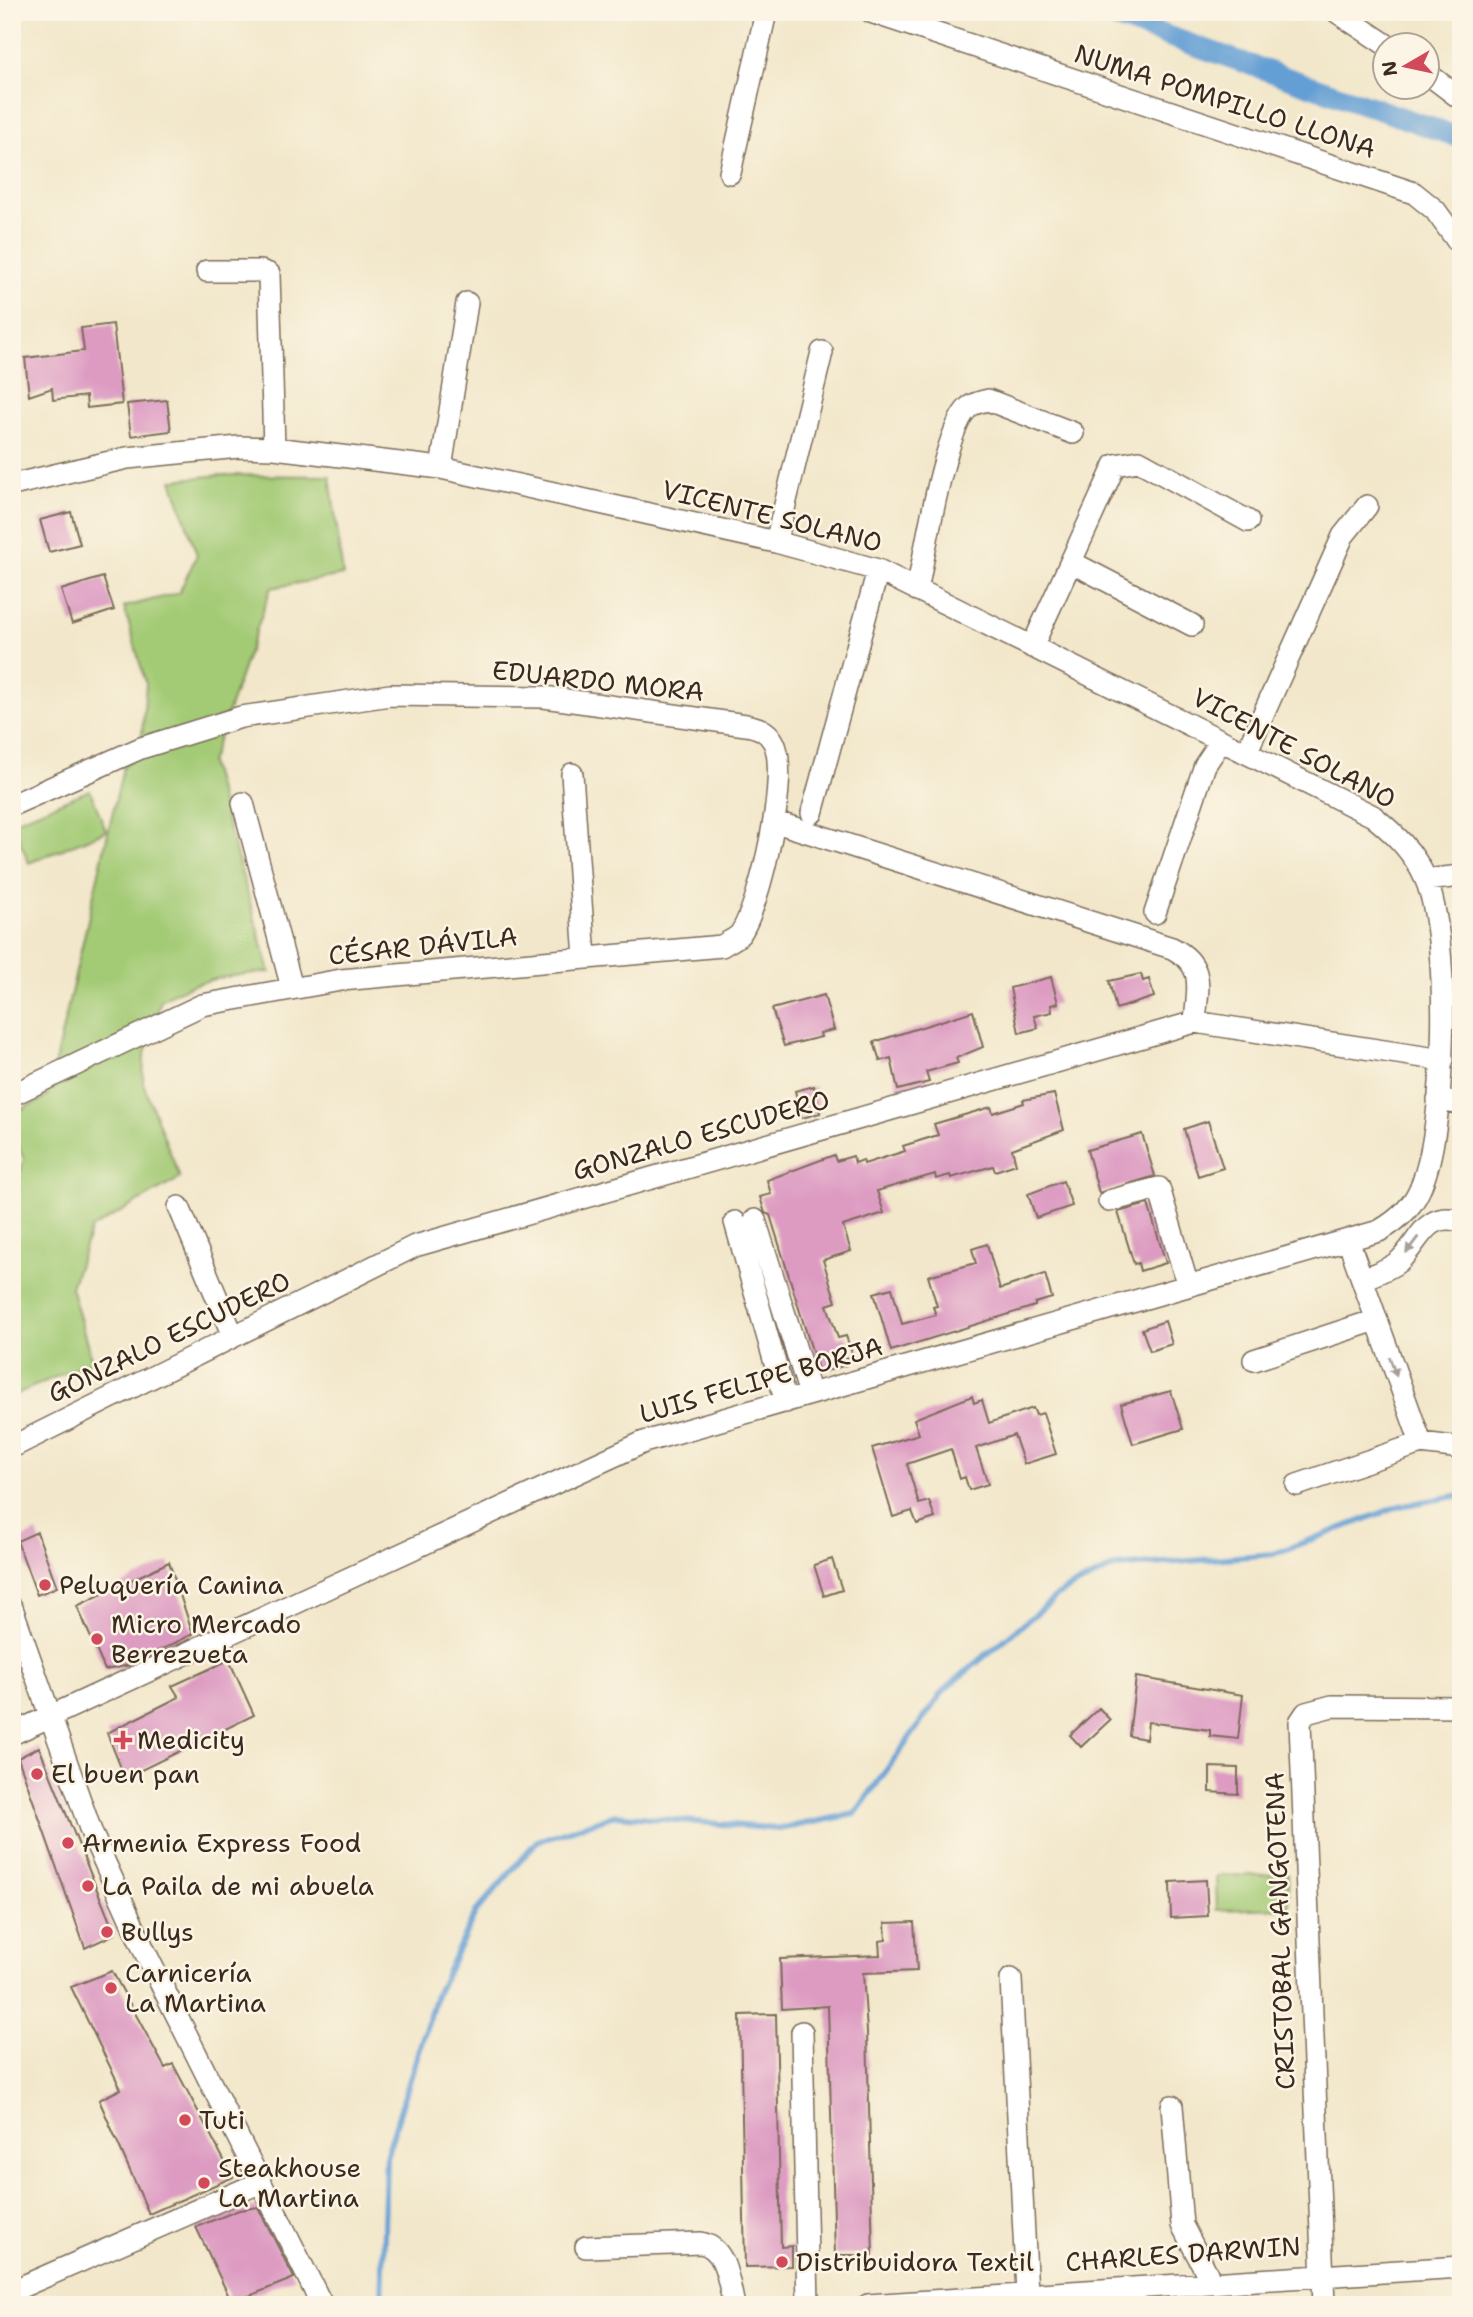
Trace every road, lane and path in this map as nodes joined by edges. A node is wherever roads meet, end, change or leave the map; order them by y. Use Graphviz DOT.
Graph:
graph roads {
  1 [pos="766,12"];
  2 [pos="871,12"];
  3 [pos="1337,12"];
  4 [pos="1372,35"];
  5 [pos="1442,85"];
  6 [pos="1461,99"];
  7 [pos="730,173"];
  8 [pos="1461,246"];
  9 [pos="207,271"];
  10 [pos="467,303"];
  11 [pos="822,352"];
  12 [pos="1073,433"];
  13 [pos="274,448"];
  14 [pos="441,468"];
  15 [pos="12,485"];
  16 [pos="1367,506"];
  17 [pos="1248,521"];
  18 [pos="776,542"];
  19 [pos="1071,562"];
  20 [pos="878,570"];
  21 [pos="917,590"];
  22 [pos="1192,625"];
  23 [pos="1032,647"];
  24 [pos="1221,741"];
  25 [pos="1246,753"];
  26 [pos="572,774"];
  27 [pos="243,803"];
  28 [pos="12,805"];
  29 [pos="812,813"];
  30 [pos="776,822"];
  31 [pos="1461,876"];
  32 [pos="1426,880"];
  33 [pos="1155,913"];
  34 [pos="1450,950"];
  35 [pos="585,958"];
  36 [pos="292,988"];
  37 [pos="1195,1023"];
  38 [pos="1443,1060"];
  39 [pos="12,1095"];
  40 [pos="1438,1100"];
  41 [pos="1461,1104"];
  42 [pos="1109,1201"];
  43 [pos="179,1206"];
  44 [pos="1461,1221"];
  45 [pos="1348,1240"];
  46 [pos="1363,1279"];
  47 [pos="1188,1286"];
  48 [pos="1376,1320"];
  49 [pos="233,1336"];
  50 [pos="1254,1360"];
  51 [pos="810,1394"];
  52 [pos="786,1402"];
  53 [pos="1420,1443"];
  54 [pos="12,1447"];
  55 [pos="1461,1448"];
  56 [pos="1297,1485"];
  57 [pos="12,1608"];
  58 [pos="1461,1707"];
  59 [pos="50,1717"];
  60 [pos="12,1734"];
  61 [pos="1011,1979"];
  62 [pos="802,2032"];
  63 [pos="1172,2106"];
  64 [pos="261,2182"];
  65 [pos="586,2247"];
  66 [pos="1461,2267"];
  67 [pos="1321,2273"];
  68 [pos="1212,2281"];
  69 [pos="1027,2293"];
  70 [pos="14,2295"];
  71 [pos="1124,2296"];
  72 [pos="877,2304"];
  73 [pos="322,2305"];
  74 [pos="734,2305"];
  75 [pos="808,2305"];
  76 [pos="1324,2305"];
  1 -- 7 [label="street"];
  2 -- 8 [label="street, NUMA POMPILLO LLONA"];
  3 -- 4 [label="street"];
  5 -- 6 [label="street"];
  9 -- 13 [label="street"];
  10 -- 14 [label="street"];
  11 -- 18 [label="street"];
  12 -- 21 [label="street"];
  13 -- 14 [label="street, VICENTE SOLANO"];
  13 -- 15 [label="street, VICENTE SOLANO"];
  14 -- 18 [label="street, VICENTE SOLANO"];
  16 -- 25 [label="street"];
  17 -- 19 [label="street"];
  18 -- 20 [label="street, VICENTE SOLANO"];
  19 -- 22 [label="street"];
  19 -- 23 [label="street"];
  20 -- 21 [label="street, VICENTE SOLANO"];
  20 -- 29 [label="street"];
  21 -- 23 [label="street, VICENTE SOLANO"];
  23 -- 24 [label="street, VICENTE SOLANO"];
  24 -- 25 [label="street, VICENTE SOLANO"];
  24 -- 33 [label="street"];
  25 -- 32 [label="street, VICENTE SOLANO"];
  26 -- 35 [label="street"];
  27 -- 36 [label="street"];
  28 -- 30 [label="street, EDUARDO MORA"];
  30 -- 35 [label="street, CÉSAR DÁVILA"];
  30 -- 37 [label="street"];
  31 -- 32 [label="street"];
  32 -- 34 [label="street, VICENTE SOLANO"];
  34 -- 38 [label="street, VICENTE SOLANO"];
  35 -- 36 [label="street, CÉSAR DÁVILA"];
  36 -- 39 [label="street, CÉSAR DÁVILA"];
  37 -- 38 [label="street, GONZALO ESCUDERO"];
  37 -- 49 [label="street, GONZALO ESCUDERO"];
  38 -- 40 [label="street, LUIS FELIPE BORJA"];
  40 -- 41 [label="street"];
  40 -- 45 [label="street, LUIS FELIPE BORJA"];
  42 -- 47 [label="street"];
  43 -- 49 [label="street"];
  44 -- 46 [label="street, one-way"];
  45 -- 46 [label="street"];
  45 -- 47 [label="street, LUIS FELIPE BORJA"];
  46 -- 48 [label="street"];
  47 -- 51 [label="street, LUIS FELIPE BORJA"];
  48 -- 50 [label="street"];
  48 -- 53 [label="street, one-way"];
  49 -- 54 [label="street, GONZALO ESCUDERO"];
  51 -- 52 [label="street, LUIS FELIPE BORJA"];
  51 -- 52 [label="street"];
  52 -- 59 [label="street, LUIS FELIPE BORJA"];
  53 -- 55 [label="street"];
  53 -- 56 [label="street"];
  57 -- 59 [label="street"];
  58 -- 67 [label="street, CRISTOBAL GANGOTENA"];
  59 -- 60 [label="street, LUIS FELIPE BORJA"];
  59 -- 64 [label="street"];
  61 -- 69 [label="street"];
  62 -- 75 [label="street"];
  63 -- 68 [label="street"];
  64 -- 70 [label="street"];
  64 -- 73 [label="street"];
  65 -- 74 [label="street"];
  66 -- 67 [label="street, CHARLES DARWIN"];
  67 -- 68 [label="street, CHARLES DARWIN"];
  67 -- 76 [label="street, CRISTOBAL GANGOTENA"];
  68 -- 71 [label="street, CHARLES DARWIN"];
  69 -- 71 [label="street, CHARLES DARWIN"];
  69 -- 72 [label="street, CHARLES DARWIN"];
}
